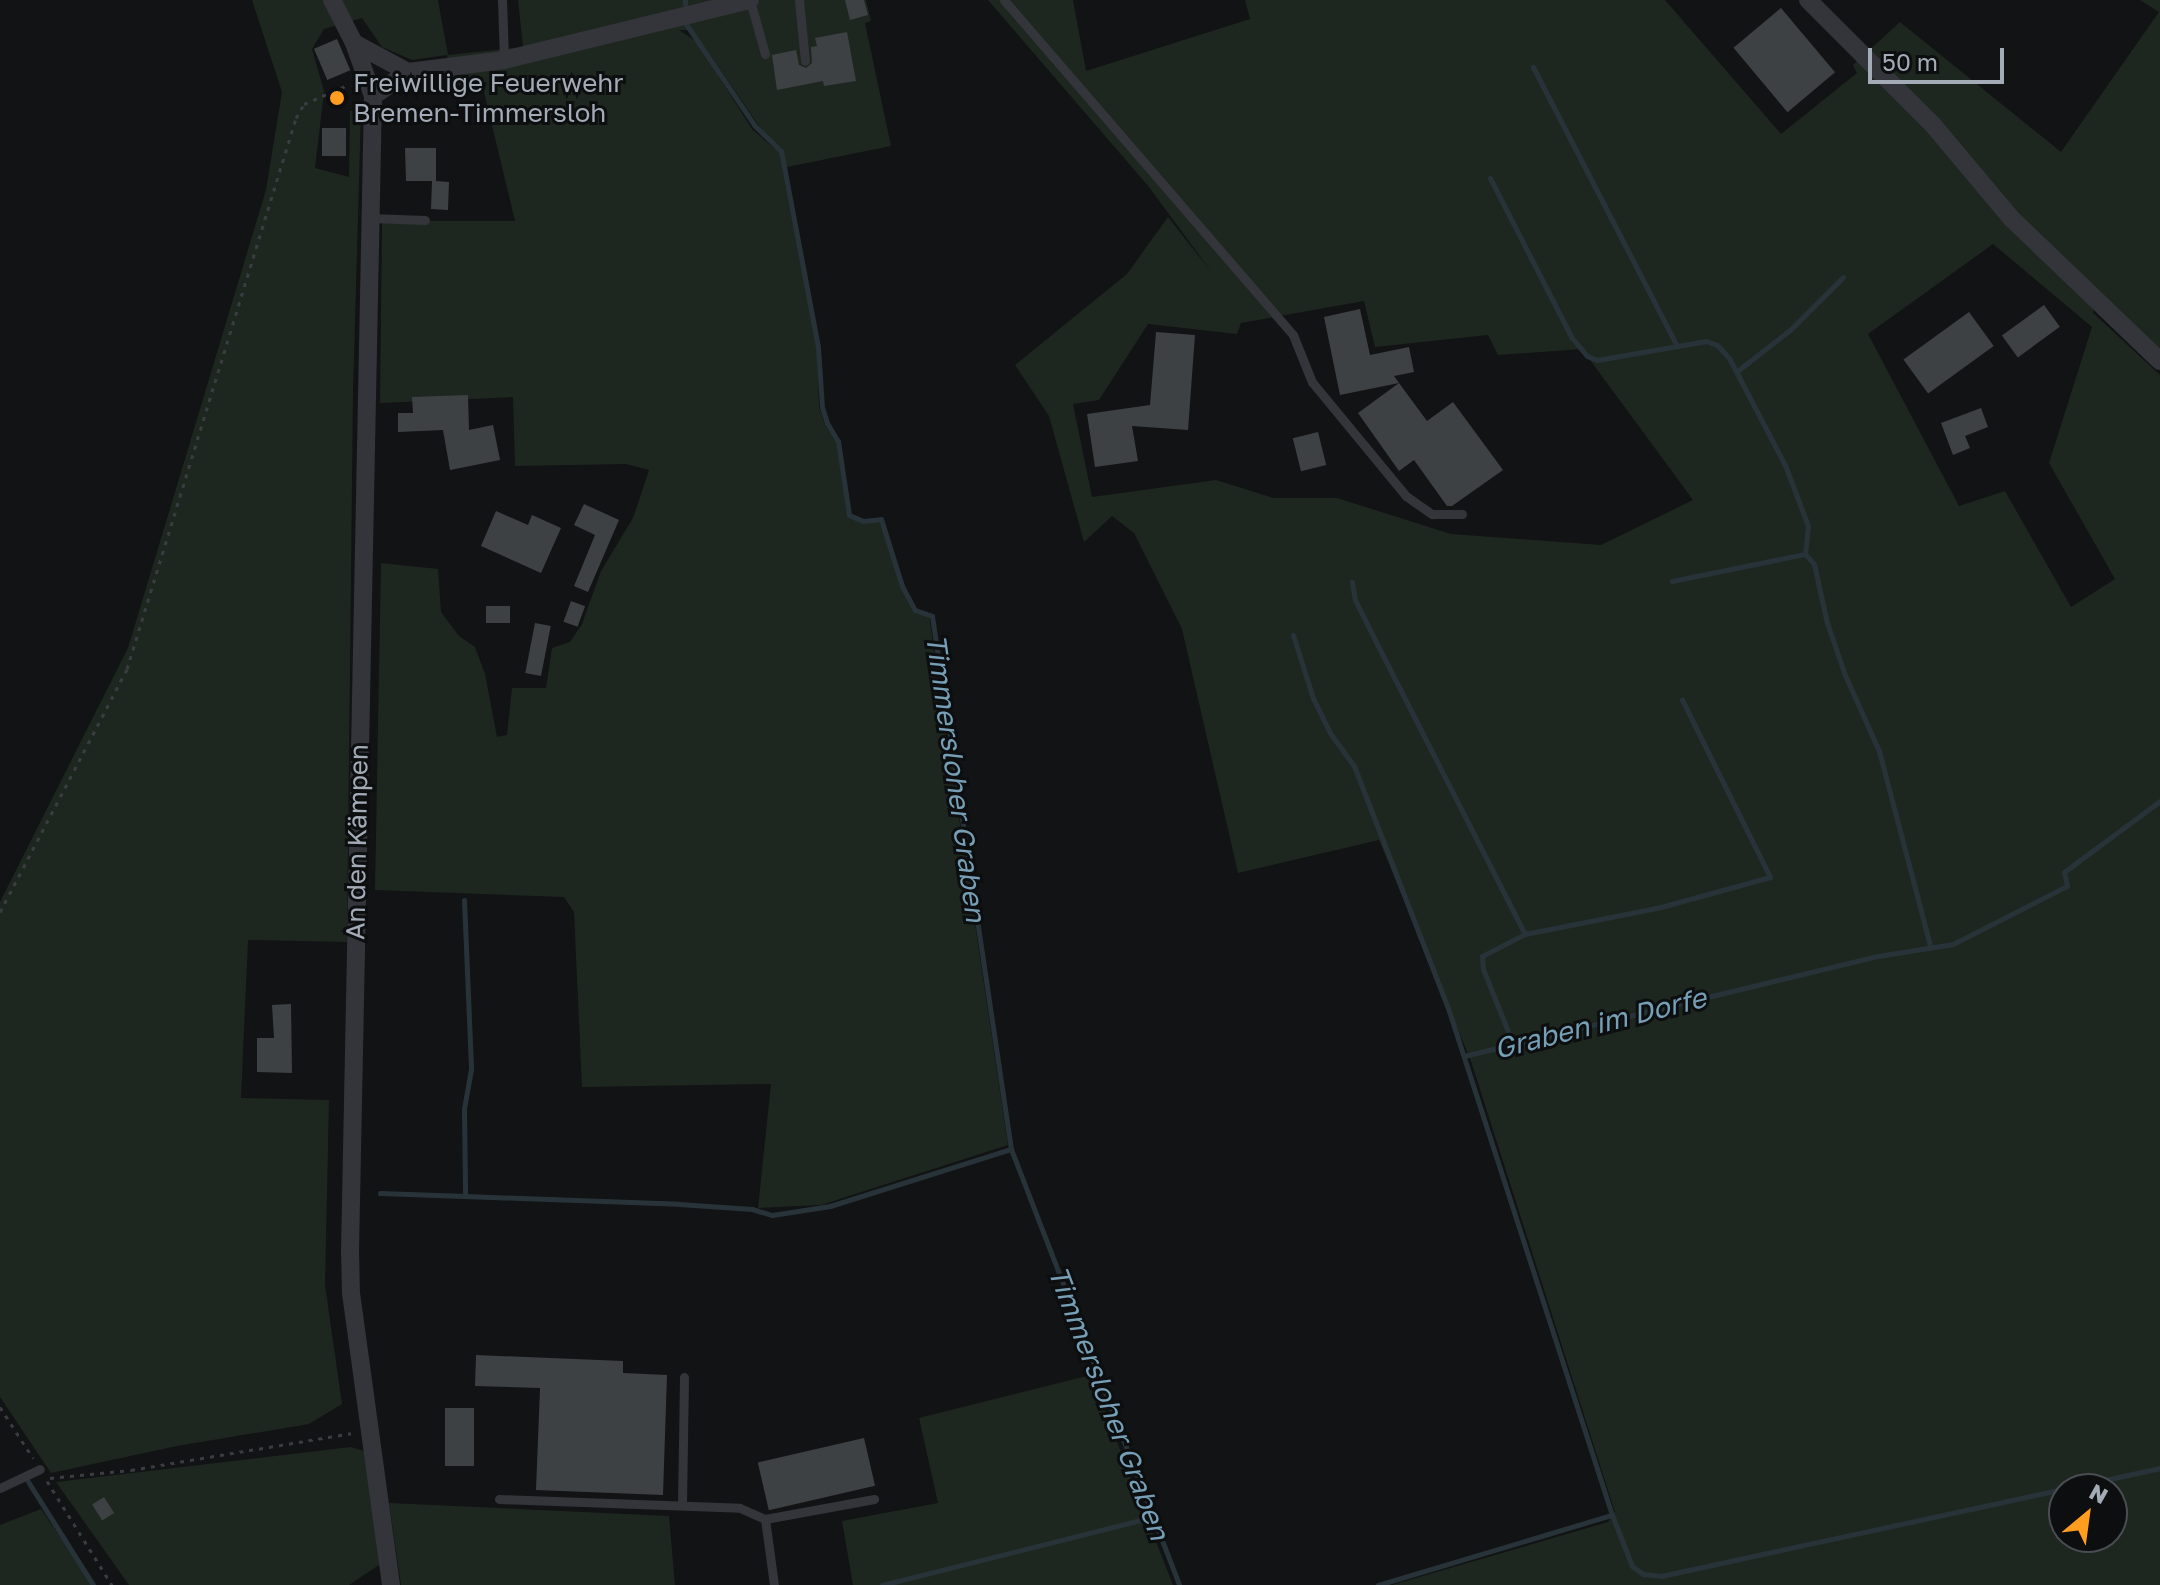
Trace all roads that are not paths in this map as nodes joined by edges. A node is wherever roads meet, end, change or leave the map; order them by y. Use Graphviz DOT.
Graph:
graph roads {
  1 [pos="332,0"];
  2 [pos="502,0"];
  3 [pos="750,0"];
  4 [pos="799,0"];
  5 [pos="1004,0"];
  6 [pos="1808,0"];
  7 [pos="354,43"];
  8 [pos="765,54"];
  9 [pos="504,60"];
  10 [pos="805,61"];
  11 [pos="408,72"];
  12 [pos="373,96"];
  13 [pos="371,218"];
  14 [pos="425,220"];
  15 [pos="2160,361"];
  16 [pos="1462,514"];
  17 [pos="684,1377"];
  18 [pos="40,1469"];
  19 [pos="0,1488"];
  20 [pos="499,1499"];
  21 [pos="874,1499"];
  22 [pos="682,1505"];
  23 [pos="765,1519"];
  24 [pos="391,1585"];
  25 [pos="774,1585"];
  1 -- 7 [label="street, An den Kämpen"];
  2 -- 9 [label="lane"];
  3 -- 8 [label="lane"];
  3 -- 9 [label="street"];
  4 -- 10 [label="lane"];
  5 -- 16 [label="lane"];
  6 -- 15 [label="street"];
  7 -- 11 [label="street"];
  7 -- 12 [label="street, An den Kämpen"];
  9 -- 11 [label="street"];
  11 -- 12 [label="street"];
  12 -- 13 [label="street, An den Kämpen"];
  13 -- 14 [label="lane"];
  13 -- 24 [label="street, An den Kämpen"];
  17 -- 22 [label="lane"];
  18 -- 19 [label="lane"];
  20 -- 22 [label="lane"];
  21 -- 23 [label="lane"];
  22 -- 23 [label="lane"];
  23 -- 25 [label="lane"];
}
